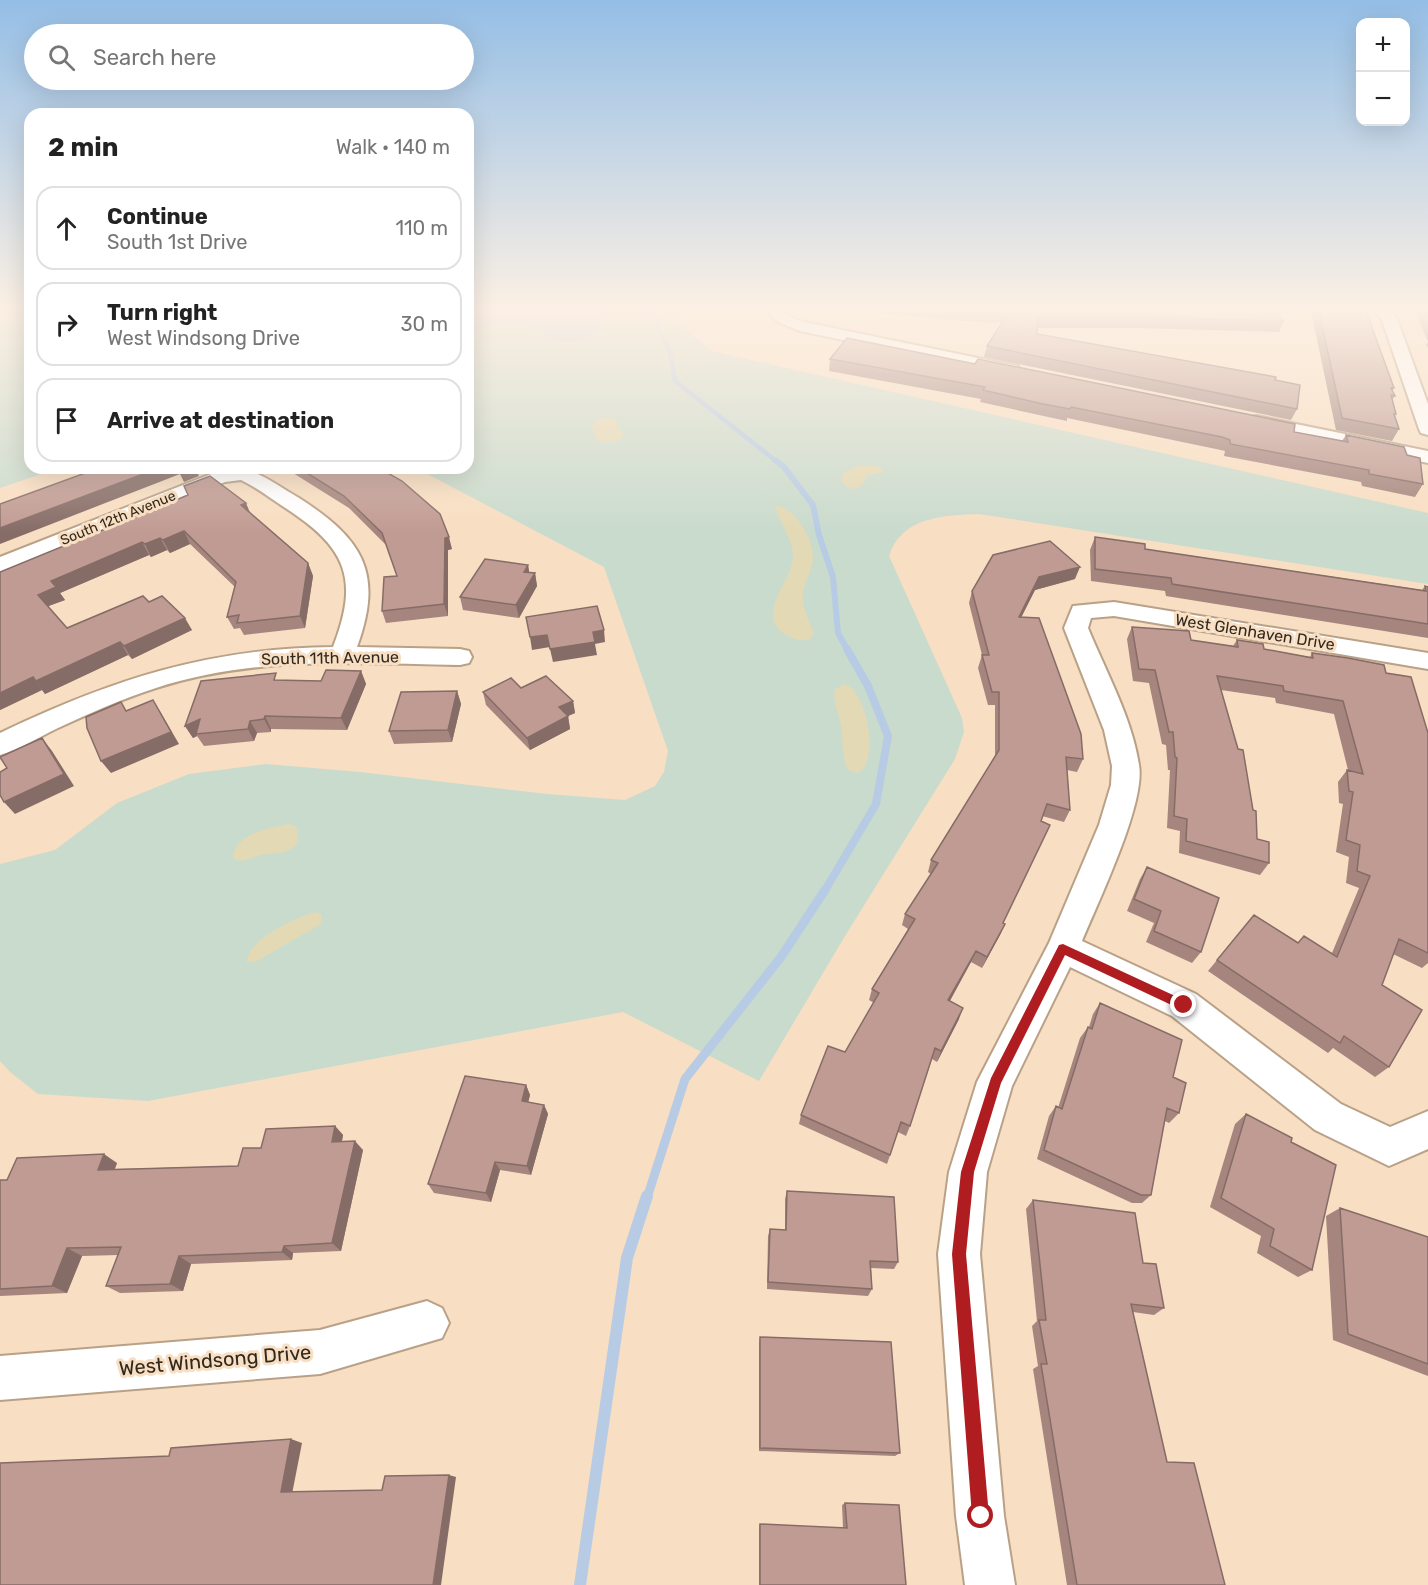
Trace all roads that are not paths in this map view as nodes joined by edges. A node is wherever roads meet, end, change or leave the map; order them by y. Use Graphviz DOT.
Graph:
graph roads {
  1 [pos="1412,385"];
  2 [pos="1242,418"];
  3 [pos="1428,429"];
  4 [pos="1428,457"];
  5 [pos="233,474"];
  6 [pos="240,474"];
  7 [pos="0,566"];
  8 [pos="342,656"];
  9 [pos="460,657"];
  10 [pos="1428,661"];
  11 [pos="0,745"];
  12 [pos="1063,948"];
  13 [pos="1428,1130"];
  14 [pos="427,1323"];
  15 [pos="0,1378"];
  16 [pos="990,1585"];
  1 -- 3 [label="street"];
  2 -- 4 [label="street"];
  5 -- 7 [label="street, South 12th Avenue"];
  6 -- 8 [label="street, South 12th Avenue"];
  8 -- 9 [label="street, South 11th Avenue"];
  8 -- 11 [label="street, South 11th Avenue"];
  10 -- 12 [label="street, West Glenhaven Drive"];
  12 -- 13 [label="street"];
  12 -- 16 [label="street"];
  14 -- 15 [label="street, West Windsong Drive"];
}
